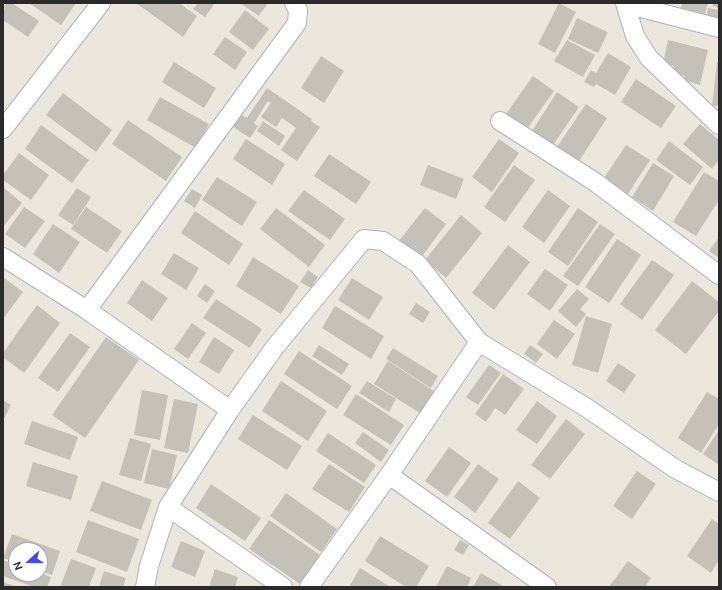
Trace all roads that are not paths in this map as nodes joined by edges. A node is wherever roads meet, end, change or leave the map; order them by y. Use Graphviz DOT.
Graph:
graph roads {
  1 [pos="101,3"];
  2 [pos="294,3"];
  3 [pos="626,4"];
  4 [pos="719,28"];
  5 [pos="500,121"];
  6 [pos="719,125"];
  7 [pos="3,129"];
  8 [pos="3,256"];
  9 [pos="719,275"];
  10 [pos="87,310"];
  11 [pos="479,342"];
  12 [pos="230,410"];
  13 [pos="389,475"];
  14 [pos="719,492"];
  15 [pos="168,507"];
  16 [pos="145,587"];
  17 [pos="283,587"];
  18 [pos="309,587"];
  19 [pos="547,587"];
  1 -- 7 [label="street"];
  2 -- 10 [label="street"];
  3 -- 4 [label="street"];
  3 -- 6 [label="street"];
  5 -- 9 [label="street"];
  8 -- 10 [label="street"];
  10 -- 12 [label="street"];
  11 -- 12 [label="street"];
  11 -- 13 [label="street"];
  11 -- 14 [label="street"];
  12 -- 15 [label="street"];
  13 -- 18 [label="street"];
  13 -- 19 [label="street"];
  15 -- 16 [label="street"];
  15 -- 17 [label="street"];
}
